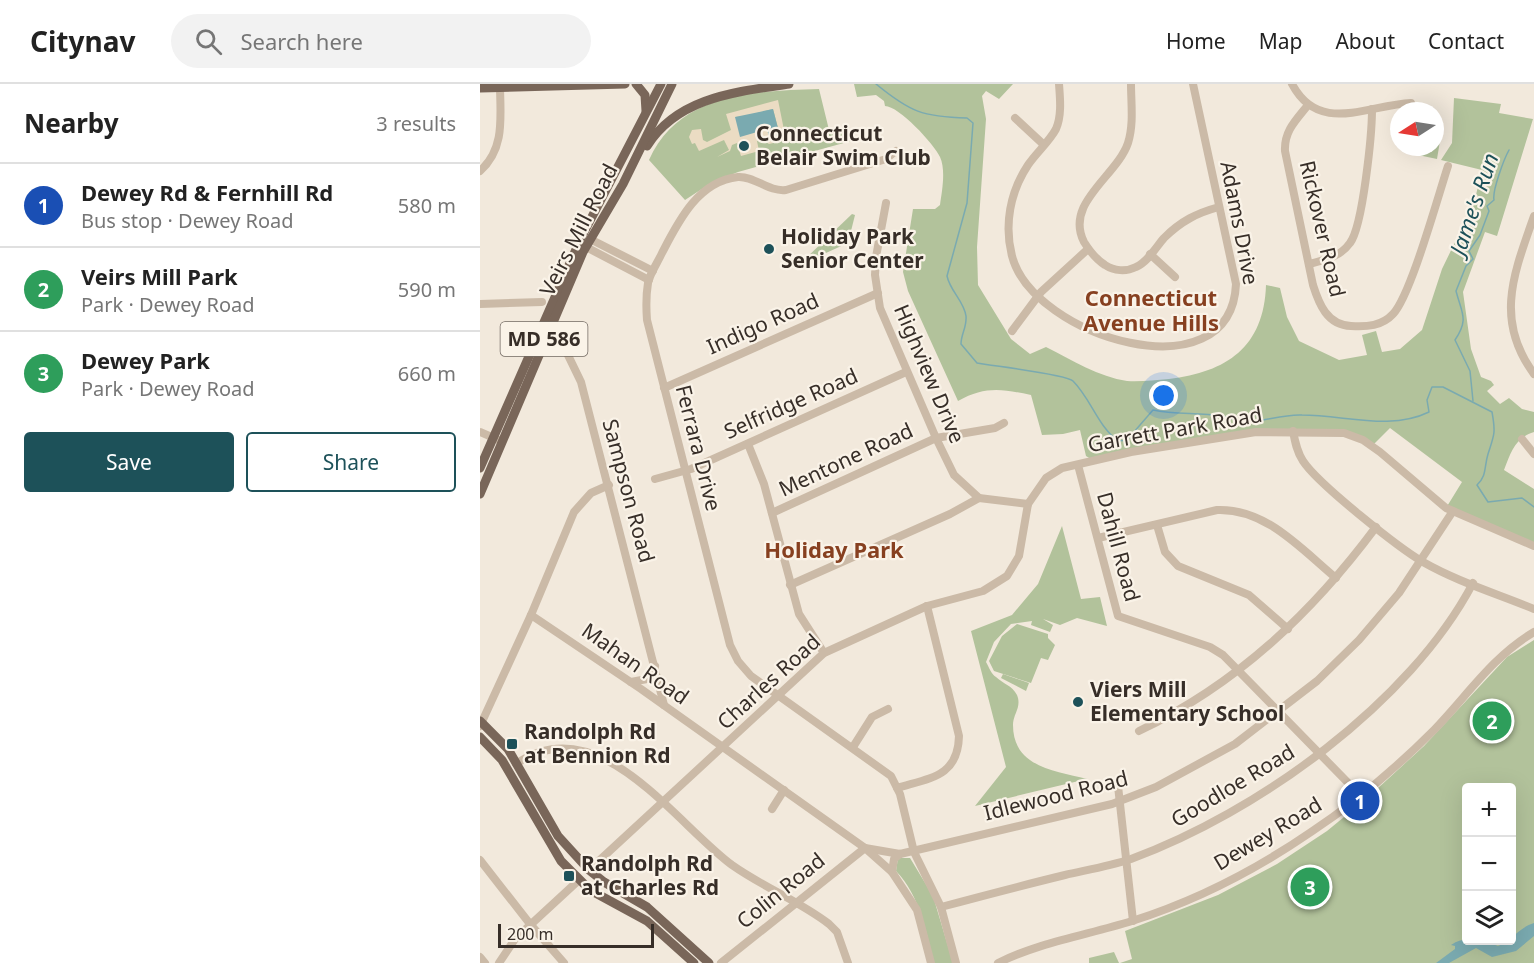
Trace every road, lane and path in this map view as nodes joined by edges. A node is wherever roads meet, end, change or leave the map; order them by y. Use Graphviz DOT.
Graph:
graph roads {
  1 [pos="625,84"];
  2 [pos="636,84"];
  3 [pos="660,84"];
  4 [pos="672,84"];
  5 [pos="789,84"];
  6 [pos="1059,84"];
  7 [pos="1131,84"];
  8 [pos="1193,84"];
  9 [pos="1292,84"];
  10 [pos="500,86"];
  11 [pos="480,88"];
  12 [pos="1308,105"];
  13 [pos="1390,106"];
  14 [pos="1372,109"];
  15 [pos="646,111"];
  16 [pos="1015,118"];
  17 [pos="1043,144"];
  18 [pos="896,151"];
  19 [pos="1448,166"];
  20 [pos="480,171"];
  21 [pos="622,184"];
  22 [pos="886,203"];
  23 [pos="1219,207"];
  24 [pos="1534,217"];
  25 [pos="581,238"];
  26 [pos="591,238"];
  27 [pos="586,248"];
  28 [pos="1088,249"];
  29 [pos="1150,254"];
  30 [pos="1309,264"];
  31 [pos="653,271"];
  32 [pos="1175,277"];
  33 [pos="649,280"];
  34 [pos="878,293"];
  35 [pos="1037,297"];
  36 [pos="542,302"];
  37 [pos="480,304"];
  38 [pos="1012,331"];
  39 [pos="544,338"];
  40 [pos="906,372"];
  41 [pos="1534,374"];
  42 [pos="664,388"];
  43 [pos="1004,423"];
  44 [pos="1293,431"];
  45 [pos="480,432"];
  46 [pos="936,438"];
  47 [pos="496,439"];
  48 [pos="1522,439"];
  49 [pos="748,444"];
  50 [pos="1534,454"];
  51 [pos="1078,465"];
  52 [pos="480,468"];
  53 [pos="684,471"];
  54 [pos="655,478"];
  55 [pos="609,485"];
  56 [pos="480,494"];
  57 [pos="979,498"];
  58 [pos="1028,504"];
  59 [pos="1453,512"];
  60 [pos="772,513"];
  61 [pos="1157,525"];
  62 [pos="1376,527"];
  63 [pos="1098,538"];
  64 [pos="1534,546"];
  65 [pos="1422,561"];
  66 [pos="1336,578"];
  67 [pos="1473,583"];
  68 [pos="790,585"];
  69 [pos="927,606"];
  70 [pos="1534,609"];
  71 [pos="531,615"];
  72 [pos="1288,629"];
  73 [pos="1534,632"];
  74 [pos="824,653"];
  75 [pos="655,666"];
  76 [pos="1239,672"];
  77 [pos="631,682"];
  78 [pos="779,695"];
  79 [pos="664,705"];
  80 [pos="888,709"];
  81 [pos="1279,712"];
  82 [pos="481,723"];
  83 [pos="1139,731"];
  84 [pos="480,737"];
  85 [pos="723,747"];
  86 [pos="853,747"];
  87 [pos="1320,754"];
  88 [pos="516,764"];
  89 [pos="1118,786"];
  90 [pos="897,788"];
  91 [pos="784,790"];
  92 [pos="1360,795"];
  93 [pos="1121,801"];
  94 [pos="664,803"];
  95 [pos="772,809"];
  96 [pos="865,848"];
  97 [pos="914,852"];
  98 [pos="900,854"];
  99 [pos="480,860"];
  100 [pos="1126,860"];
  101 [pos="589,870"];
  102 [pos="892,872"];
  103 [pos="579,880"];
  104 [pos="796,904"];
  105 [pos="941,907"];
  106 [pos="1133,921"];
  107 [pos="530,924"];
  108 [pos="480,957"];
  109 [pos="485,963"];
  110 [pos="499,963"];
  111 [pos="564,963"];
  112 [pos="694,963"];
  113 [pos="709,963"];
  114 [pos="721,963"];
  115 [pos="848,963"];
  116 [pos="931,963"];
  117 [pos="956,963"];
  118 [pos="998,963"];
  1 -- 10 [label="main road"];
  2 -- 15 [label="main road"];
  3 -- 15 [label="main road, Veirs Mill Road / MD 586"];
  4 -- 21 [label="main road, Veirs Mill Road / MD 586"];
  5 -- 21 [label="main road"];
  6 -- 17 [label="street, Adams Drive"];
  7 -- 28 [label="street"];
  8 -- 23 [label="street, Adams Drive"];
  9 -- 12 [label="street"];
  10 -- 11 [label="main road"];
  10 -- 20 [label="street"];
  12 -- 14 [label="street"];
  12 -- 30 [label="street, Rickover Road"];
  13 -- 14 [label="street"];
  14 -- 30 [label="street"];
  15 -- 25 [label="main road, Veirs Mill Road / MD 586"];
  16 -- 17 [label="street"];
  17 -- 35 [label="street, Adams Drive"];
  18 -- 31 [label="street, Ferrara Drive"];
  19 -- 30 [label="street, Rickover Road"];
  21 -- 26 [label="main road, Veirs Mill Road / MD 586"];
  22 -- 34 [label="street, Highview Drive"];
  23 -- 29 [label="street"];
  23 -- 35 [label="street, Adams Drive"];
  24 -- 41 [label="street"];
  25 -- 26 [label="street"];
  25 -- 27 [label="street"];
  25 -- 47 [label="main road, Veirs Mill Road / MD 586"];
  26 -- 27 [label="main road, Veirs Mill Road / MD 586"];
  26 -- 31 [label="street"];
  27 -- 33 [label="street"];
  27 -- 39 [label="main road, Veirs Mill Road / MD 586"];
  28 -- 29 [label="street"];
  28 -- 35 [label="street"];
  29 -- 32 [label="street"];
  31 -- 33 [label="street, Ferrara Drive"];
  33 -- 42 [label="street, Ferrara Drive"];
  34 -- 40 [label="street, Highview Drive"];
  34 -- 42 [label="street, Indigo Road"];
  35 -- 38 [label="street"];
  36 -- 37 [label="street"];
  39 -- 47 [label="main road, Veirs Mill Road / MD 586"];
  39 -- 55 [label="street, Sampson Road"];
  40 -- 46 [label="street, Highview Drive"];
  40 -- 49 [label="street, Selfridge Road"];
  42 -- 53 [label="street, Ferrara Drive"];
  43 -- 46 [label="street, Mentone Road"];
  44 -- 51 [label="street, Garrett Park Road"];
  44 -- 59 [label="street"];
  44 -- 62 [label="street, Garrett Park Road"];
  45 -- 47 [label="street"];
  46 -- 57 [label="street, Highview Drive"];
  46 -- 60 [label="street, Mentone Road"];
  47 -- 52 [label="main road, Veirs Mill Road / MD 586"];
  47 -- 56 [label="main road, Veirs Mill Road / MD 586"];
  48 -- 50 [label="street"];
  49 -- 53 [label="street, Selfridge Road"];
  49 -- 60 [label="street"];
  51 -- 58 [label="street, Charles Road"];
  51 -- 63 [label="street, Dahill Road"];
  53 -- 54 [label="street, Selfridge Road"];
  53 -- 78 [label="street, Ferrara Drive"];
  55 -- 71 [label="street"];
  55 -- 75 [label="street, Sampson Road"];
  57 -- 58 [label="street"];
  57 -- 68 [label="street"];
  58 -- 69 [label="street, Charles Road"];
  59 -- 64 [label="street"];
  59 -- 65 [label="street, Idlewood Road"];
  60 -- 68 [label="street"];
  61 -- 63 [label="street"];
  61 -- 66 [label="street"];
  61 -- 72 [label="street"];
  62 -- 65 [label="street, Garrett Park Road"];
  62 -- 66 [label="street"];
  63 -- 76 [label="street, Dahill Road"];
  65 -- 67 [label="street, Garrett Park Road"];
  65 -- 81 [label="street, Idlewood Road"];
  66 -- 72 [label="street"];
  67 -- 70 [label="street, Garrett Park Road"];
  67 -- 87 [label="street, Goodloe Road"];
  68 -- 74 [label="street"];
  69 -- 74 [label="street, Charles Road"];
  69 -- 90 [label="street"];
  71 -- 77 [label="street, Mahan Road"];
  71 -- 82 [label="street"];
  72 -- 76 [label="street"];
  73 -- 92 [label="street, Dewey Road"];
  74 -- 78 [label="street, Charles Road"];
  75 -- 77 [label="street"];
  75 -- 79 [label="street, Sampson Road"];
  76 -- 81 [label="street"];
  76 -- 83 [label="street"];
  77 -- 79 [label="street, Mahan Road"];
  78 -- 85 [label="street, Charles Road"];
  78 -- 86 [label="street, Ferrara Drive"];
  79 -- 85 [label="street, Mahan Road"];
  80 -- 86 [label="street"];
  81 -- 87 [label="street"];
  81 -- 93 [label="street, Idlewood Road"];
  82 -- 88 [label="main road"];
  84 -- 103 [label="main road"];
  85 -- 91 [label="street, Mahan Road"];
  85 -- 94 [label="street, Charles Road"];
  86 -- 90 [label="street, Ferrara Drive"];
  87 -- 92 [label="street"];
  87 -- 100 [label="street, Goodloe Road"];
  88 -- 94 [label="street"];
  88 -- 101 [label="main road"];
  89 -- 93 [label="street"];
  90 -- 97 [label="street, Ferrara Drive"];
  91 -- 95 [label="street"];
  91 -- 96 [label="street, Mahan Road"];
  92 -- 106 [label="street, Dewey Road"];
  93 -- 97 [label="street, Idlewood Road"];
  93 -- 100 [label="street"];
  94 -- 101 [label="street, Charles Road"];
  94 -- 104 [label="street"];
  96 -- 98 [label="street, Mahan Road"];
  96 -- 102 [label="street, Mahan Road"];
  96 -- 104 [label="street, Colin Road"];
  97 -- 98 [label="street, Mahan Road"];
  97 -- 105 [label="street"];
  98 -- 102 [label="street"];
  99 -- 107 [label="street"];
  100 -- 105 [label="street, Goodloe Road"];
  100 -- 106 [label="street"];
  101 -- 113 [label="main road"];
  102 -- 116 [label="street, Mahan Road"];
  103 -- 107 [label="street"];
  103 -- 112 [label="main road"];
  104 -- 114 [label="street, Colin Road"];
  104 -- 115 [label="street"];
  105 -- 117 [label="street"];
  106 -- 118 [label="street, Dewey Road"];
  107 -- 110 [label="street"];
  107 -- 111 [label="street"];
  108 -- 109 [label="street"];
}
